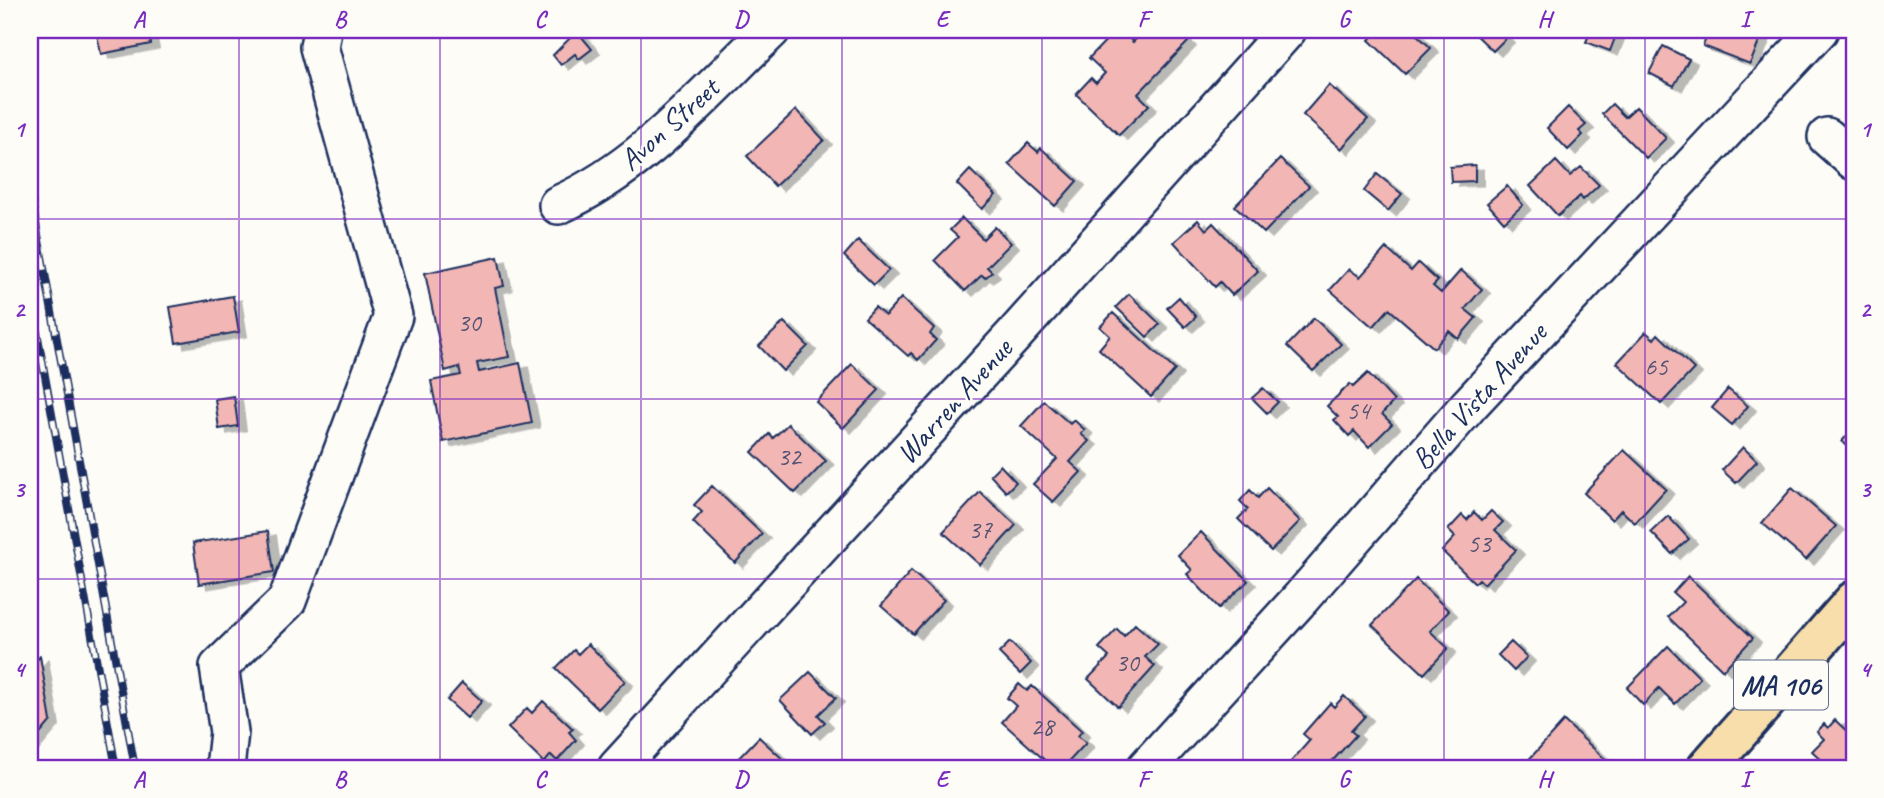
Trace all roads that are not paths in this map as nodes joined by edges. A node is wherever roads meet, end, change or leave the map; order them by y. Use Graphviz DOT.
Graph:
graph roads {
  1 [pos="322,30"];
  2 [pos="771,30"];
  3 [pos="1287,30"];
  4 [pos="1818,30"];
  5 [pos="1827,137"];
  6 [pos="1854,161"];
  7 [pos="558,205"];
  8 [pos="1854,601"];
  9 [pos="225,768"];
  10 [pos="617,768"];
  11 [pos="1146,768"];
  12 [pos="1707,768"];
  1 -- 9 [label="street"];
  2 -- 7 [label="street, Avon Street"];
  3 -- 10 [label="street, Warren Avenue"];
  4 -- 11 [label="street, Bella Vista Avenue"];
  5 -- 6 [label="street"];
  8 -- 12 [label="main road, MA 106"];
}
